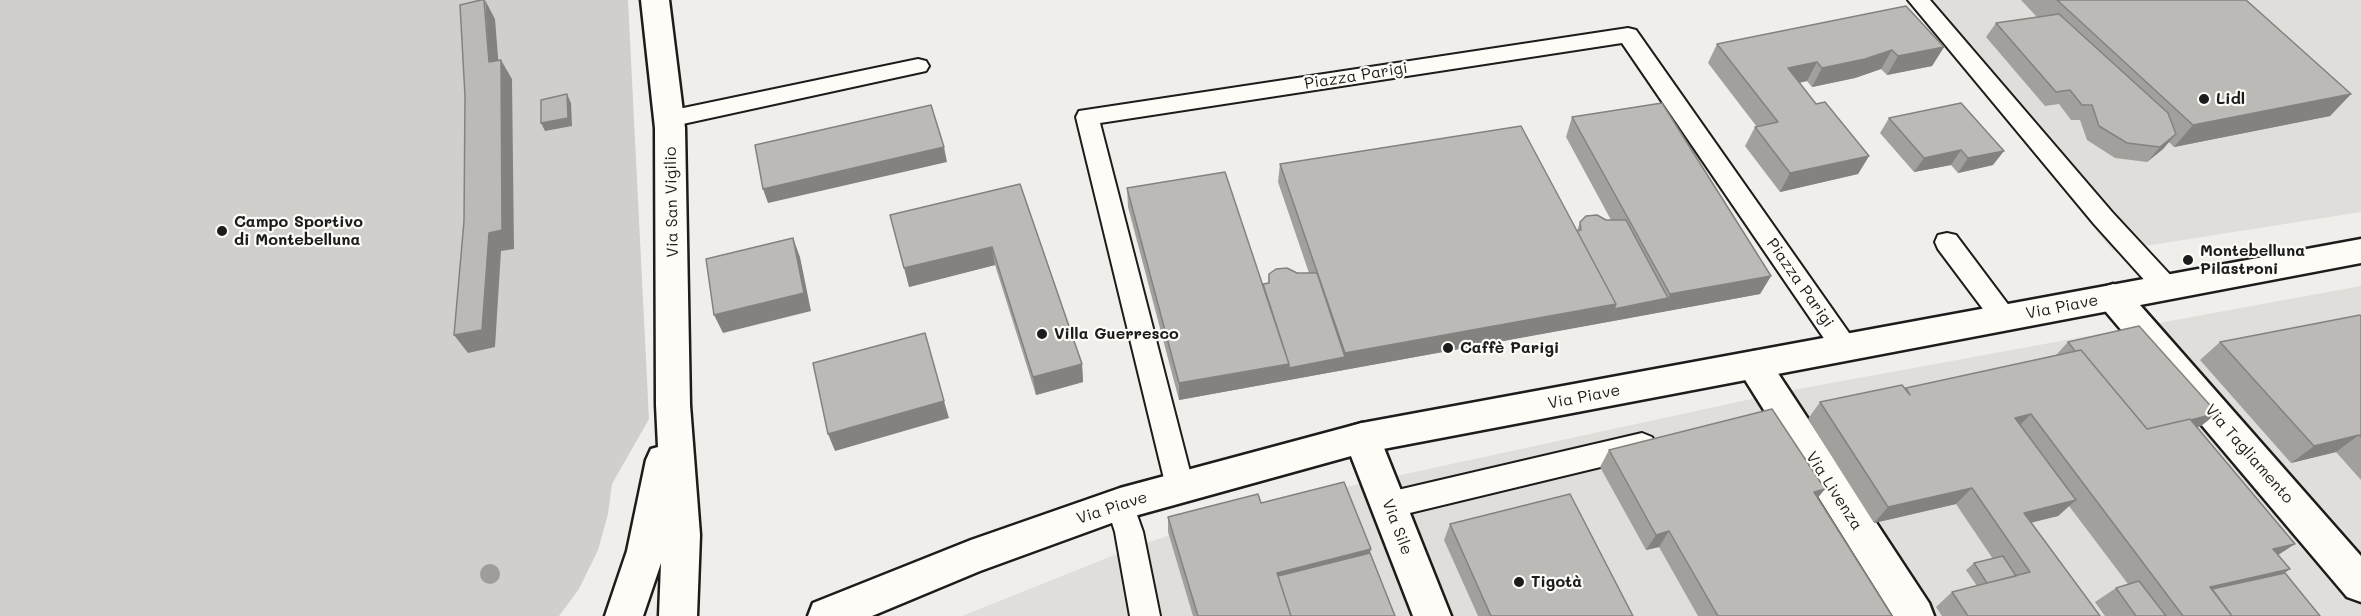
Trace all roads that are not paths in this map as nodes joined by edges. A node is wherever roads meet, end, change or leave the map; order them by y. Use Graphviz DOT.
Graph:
graph roads {
  1 [pos="655,0"];
  2 [pos="1918,0"];
  3 [pos="918,66"];
  4 [pos="669,119"];
  5 [pos="1947,242"];
  6 [pos="2361,250"];
  7 [pos="2166,287"];
  8 [pos="2113,297"];
  9 [pos="2004,318"];
  10 [pos="1845,348"];
  11 [pos="1754,365"];
  12 [pos="673,405"];
  13 [pos="1362,438"];
  14 [pos="1671,438"];
  15 [pos="1179,488"];
  16 [pos="1120,504"];
  17 [pos="1389,505"];
  18 [pos="2361,584"];
  19 [pos="624,611"];
  20 [pos="678,616"];
  21 [pos="827,616"];
  22 [pos="1145,616"];
  23 [pos="1432,616"];
  24 [pos="1915,616"];
  1 -- 4 [label="street, Via San Vigilio"];
  2 -- 7 [label="lane"];
  3 -- 4 [label="lane"];
  4 -- 12 [label="street, Via San Vigilio"];
  5 -- 9 [label="lane"];
  6 -- 7 [label="street, Via Piave"];
  7 -- 8 [label="street, Via Piave"];
  8 -- 9 [label="street, Via Piave"];
  8 -- 18 [label="street, Via Tagliamento"];
  9 -- 10 [label="street, Via Piave"];
  10 -- 11 [label="street, Via Piave"];
  10 -- 15 [label="lane, Piazza Parigi"];
  11 -- 13 [label="street, Via Piave"];
  11 -- 24 [label="street, Via Livenza"];
  12 -- 19 [label="street, Via San Vigilio"];
  12 -- 20 [label="street, Via San Vigilio"];
  13 -- 15 [label="street, Via Piave"];
  13 -- 17 [label="street, Via Sile"];
  14 -- 17 [label="lane"];
  15 -- 16 [label="street, Via Piave"];
  16 -- 21 [label="street, Via Piave"];
  16 -- 22 [label="lane"];
  17 -- 23 [label="street, Via Sile"];
}
